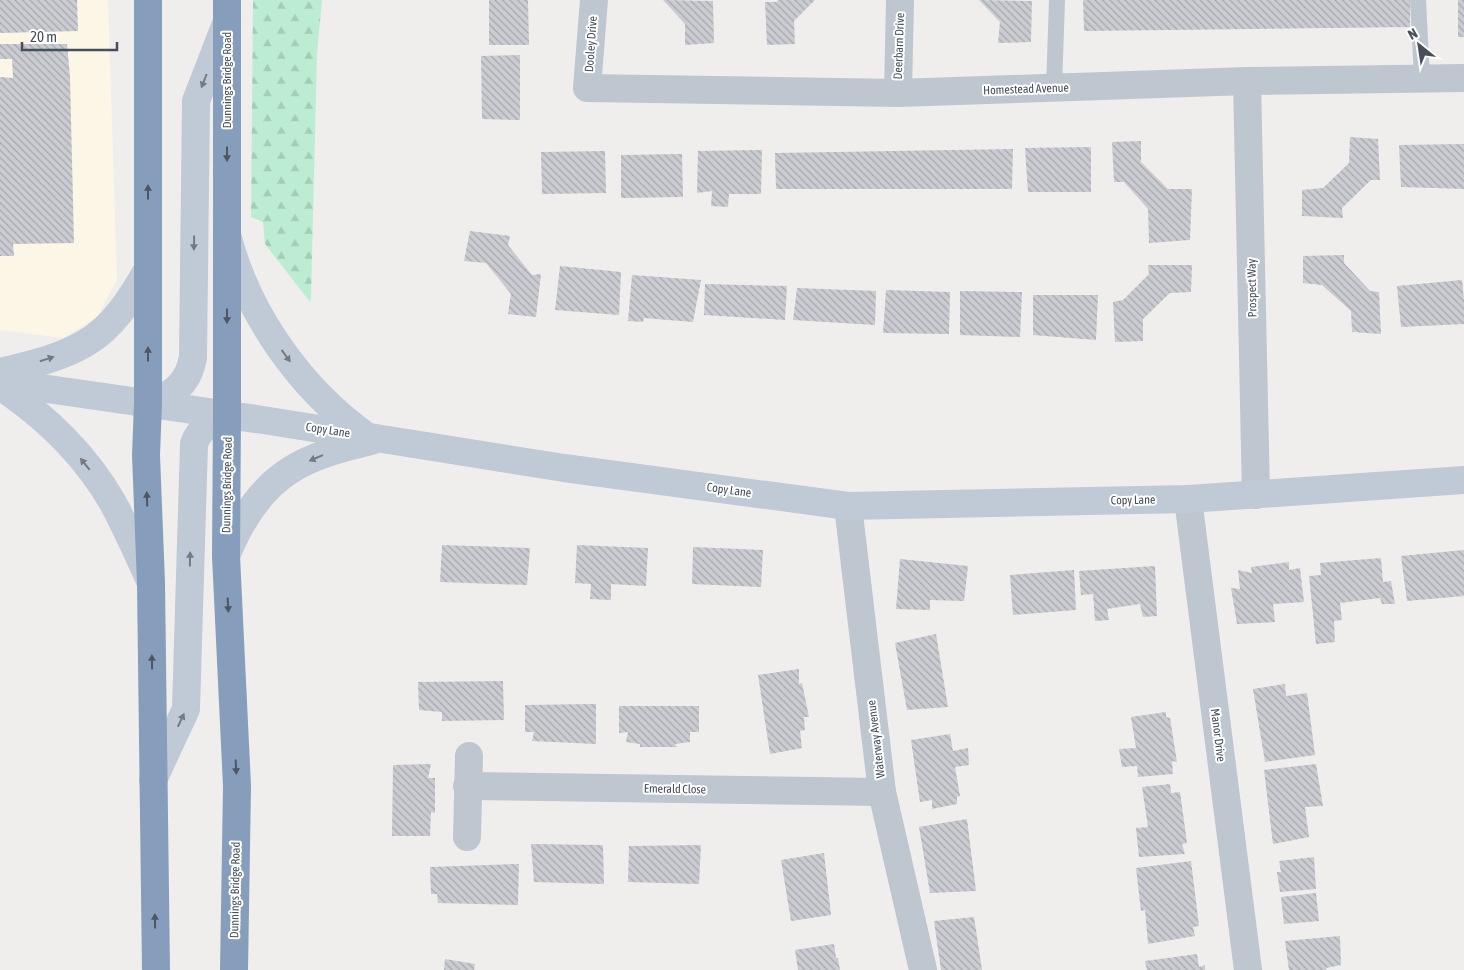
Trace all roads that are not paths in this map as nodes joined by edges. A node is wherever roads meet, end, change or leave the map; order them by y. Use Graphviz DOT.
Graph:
graph roads {
  1 [pos="148,0"];
  2 [pos="594,0"];
  3 [pos="900,0"];
  4 [pos="1057,0"];
  5 [pos="1418,0"];
  6 [pos="227,10"];
  7 [pos="1422,78"];
  8 [pos="1464,78"];
  9 [pos="1247,81"];
  10 [pos="588,88"];
  11 [pos="1054,88"];
  12 [pos="898,93"];
  13 [pos="228,234"];
  14 [pos="148,269"];
  15 [pos="0,372"];
  16 [pos="0,384"];
  17 [pos="148,403"];
  18 [pos="227,415"];
  19 [pos="373,437"];
  20 [pos="1464,480"];
  21 [pos="1256,495"];
  22 [pos="1188,499"];
  23 [pos="848,506"];
  24 [pos="226,556"];
  25 [pos="150,583"];
  26 [pos="469,756"];
  27 [pos="153,780"];
  28 [pos="468,786"];
  29 [pos="882,792"];
  30 [pos="467,838"];
  31 [pos="156,970"];
  32 [pos="234,970"];
  33 [pos="923,970"];
  34 [pos="1248,970"];
  14 -- 1 [label="highway, one-way"];
  2 -- 10 [label="street, Dooley Drive"];
  3 -- 12 [label="street, Deerbarn Drive"];
  4 -- 11 [label="lane"];
  5 -- 7 [label="lane"];
  6 -- 13 [label="highway, Dunnings Bridge Road, one-way"];
  6 -- 17 [label="main road, one-way"];
  7 -- 8 [label="street, Homestead Avenue"];
  7 -- 9 [label="street, Homestead Avenue"];
  9 -- 11 [label="street, Homestead Avenue"];
  9 -- 21 [label="street, Prospect Way"];
  10 -- 12 [label="street, Homestead Avenue"];
  11 -- 12 [label="street, Homestead Avenue"];
  13 -- 18 [label="highway, Dunnings Bridge Road, one-way"];
  13 -- 19 [label="main road, one-way"];
  15 -- 14 [label="main road, one-way"];
  17 -- 14 [label="highway, one-way"];
  16 -- 17 [label="main road, Copy Lane"];
  25 -- 16 [label="main road, one-way"];
  17 -- 18 [label="main road, Copy Lane"];
  25 -- 17 [label="highway, one-way"];
  18 -- 19 [label="main road, Copy Lane"];
  18 -- 24 [label="highway, Dunnings Bridge Road"];
  27 -- 18 [label="main road, one-way"];
  19 -- 23 [label="main road, Copy Lane"];
  19 -- 24 [label="main road, one-way"];
  20 -- 21 [label="main road, Copy Lane"];
  21 -- 22 [label="main road, Copy Lane"];
  22 -- 23 [label="main road, Copy Lane"];
  22 -- 34 [label="street, Manor Drive"];
  23 -- 29 [label="street, Waterway Avenue"];
  24 -- 32 [label="highway, Dunnings Bridge Road, one-way"];
  27 -- 25 [label="highway, one-way"];
  26 -- 28 [label="street"];
  31 -- 27 [label="highway, one-way"];
  28 -- 29 [label="street, Emerald Close"];
  28 -- 30 [label="street"];
  29 -- 33 [label="street, Waterway Avenue"];
}
